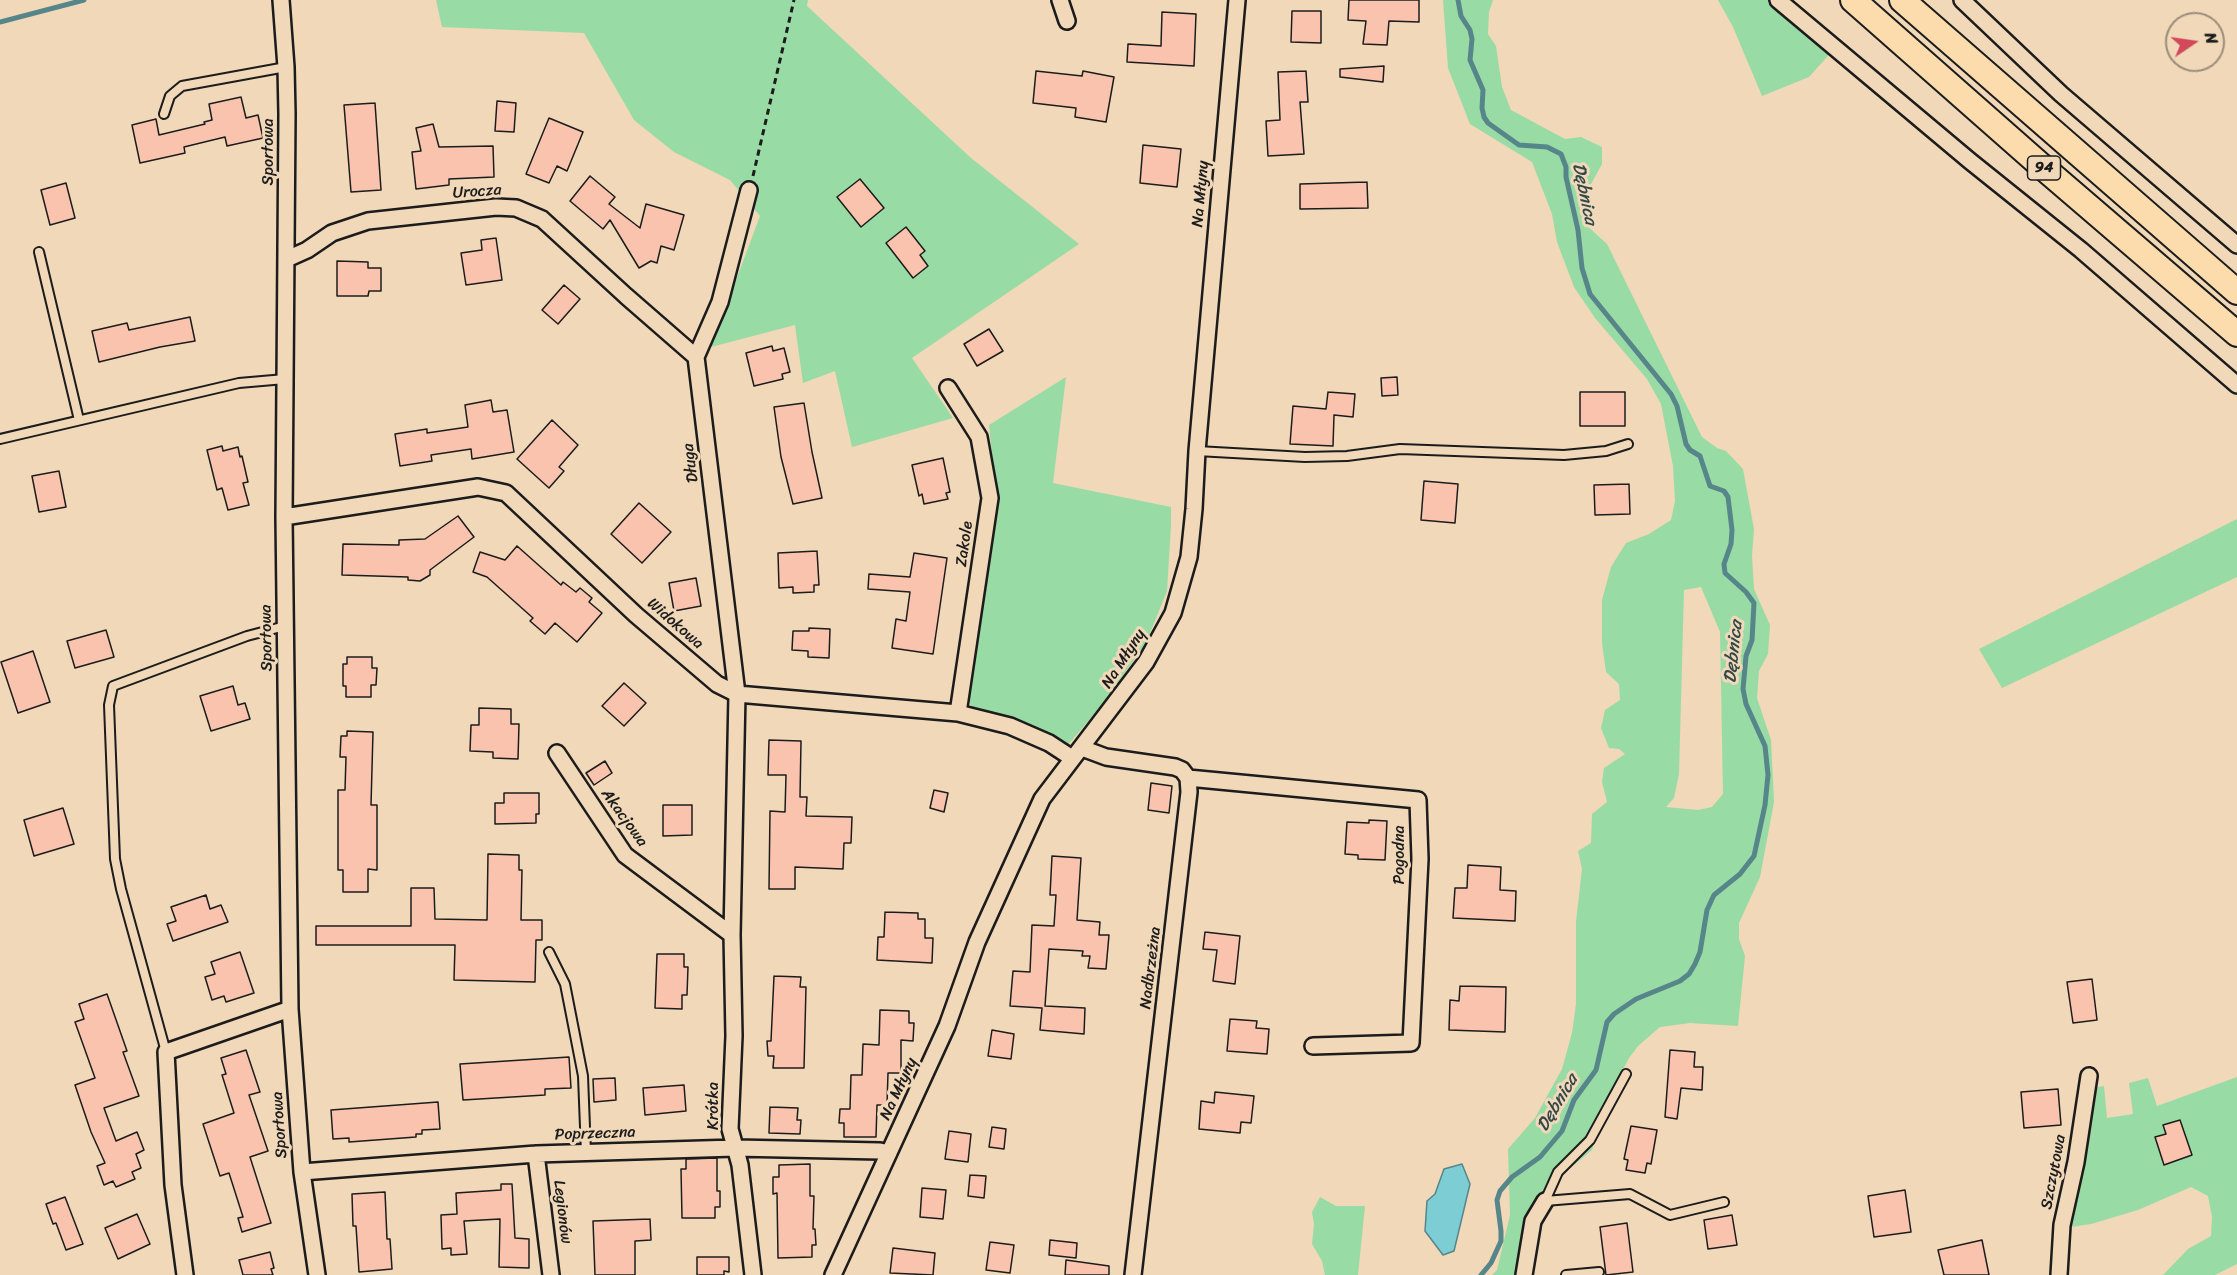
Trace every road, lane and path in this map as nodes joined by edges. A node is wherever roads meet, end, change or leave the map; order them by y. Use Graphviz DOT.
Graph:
graph roads {
  1 [pos="281,0"];
  2 [pos="794,0"];
  3 [pos="1060,0"];
  4 [pos="1237,0"];
  5 [pos="1778,0"];
  6 [pos="1853,0"];
  7 [pos="1902,0"];
  8 [pos="1962,0"];
  9 [pos="1068,21"];
  10 [pos="286,67"];
  11 [pos="164,114"];
  12 [pos="749,190"];
  13 [pos="2237,245"];
  14 [pos="39,252"];
  15 [pos="287,259"];
  16 [pos="2237,292"];
  17 [pos="2237,334"];
  18 [pos="696,357"];
  19 [pos="285,379"];
  20 [pos="2237,385"];
  21 [pos="948,388"];
  22 [pos="80,420"];
  23 [pos="0,439"];
  24 [pos="1628,444"];
  25 [pos="1197,451"];
  26 [pos="284,517"];
  27 [pos="285,626"];
  28 [pos="737,694"];
  29 [pos="958,713"];
  30 [pos="558,753"];
  31 [pos="1077,753"];
  32 [pos="1188,778"];
  33 [pos="732,935"];
  34 [pos="549,952"];
  35 [pos="290,1009"];
  36 [pos="1313,1046"];
  37 [pos="166,1052"];
  38 [pos="1626,1074"];
  39 [pos="2090,1076"];
  40 [pos="735,1148"];
  41 [pos="586,1153"];
  42 [pos="889,1153"];
  43 [pos="536,1154"];
  44 [pos="302,1172"];
  45 [pos="1545,1202"];
  46 [pos="1724,1202"];
  47 [pos="1599,1272"];
  48 [pos="185,1275"];
  49 [pos="317,1275"];
  50 [pos="552,1275"];
  51 [pos="753,1275"];
  52 [pos="833,1275"];
  53 [pos="1133,1275"];
  54 [pos="1524,1275"];
  55 [pos="1566,1275"];
  56 [pos="2059,1275"];
  1 -- 10 [label="street, Sportowa"];
  2 -- 12 [label="path"];
  3 -- 9 [label="street"];
  4 -- 25 [label="street, Na Młyny"];
  5 -- 20 [label="street"];
  6 -- 17 [label="main road, 94"];
  7 -- 16 [label="main road, 94"];
  8 -- 13 [label="street"];
  10 -- 11 [label="lane"];
  10 -- 15 [label="street, Sportowa"];
  12 -- 18 [label="street"];
  14 -- 22 [label="lane"];
  15 -- 18 [label="street, Urocza"];
  15 -- 19 [label="street, Sportowa"];
  18 -- 28 [label="street, Długa"];
  19 -- 22 [label="lane"];
  19 -- 26 [label="street, Sportowa"];
  21 -- 29 [label="street, Zakole"];
  22 -- 23 [label="lane"];
  24 -- 25 [label="lane"];
  25 -- 31 [label="street, Na Młyny"];
  26 -- 27 [label="street, Sportowa"];
  26 -- 28 [label="street, Widokowa"];
  27 -- 35 [label="street, Sportowa"];
  27 -- 37 [label="lane"];
  28 -- 29 [label="street, Widokowa"];
  28 -- 33 [label="street, Długa"];
  29 -- 31 [label="street, Widokowa"];
  30 -- 33 [label="street, Akacjowa"];
  31 -- 32 [label="street"];
  31 -- 42 [label="street, Na Młyny"];
  32 -- 36 [label="street, Pogodna"];
  32 -- 53 [label="street, Nadbrzeżna"];
  33 -- 40 [label="street, Krótka"];
  34 -- 41 [label="lane"];
  35 -- 37 [label="street"];
  35 -- 44 [label="street, Sportowa"];
  37 -- 48 [label="street"];
  38 -- 45 [label="lane"];
  39 -- 56 [label="street, Szczytowa"];
  40 -- 41 [label="street, Poprzeczna"];
  40 -- 42 [label="street, Poprzeczna"];
  40 -- 51 [label="street, Krótka"];
  41 -- 43 [label="street, Poprzeczna"];
  42 -- 52 [label="street, Na Młyny"];
  43 -- 44 [label="street, Poprzeczna"];
  43 -- 50 [label="street, Legionów"];
  44 -- 49 [label="street, Sportowa"];
  45 -- 46 [label="lane"];
  45 -- 54 [label="street"];
  47 -- 55 [label="lane"];
}
